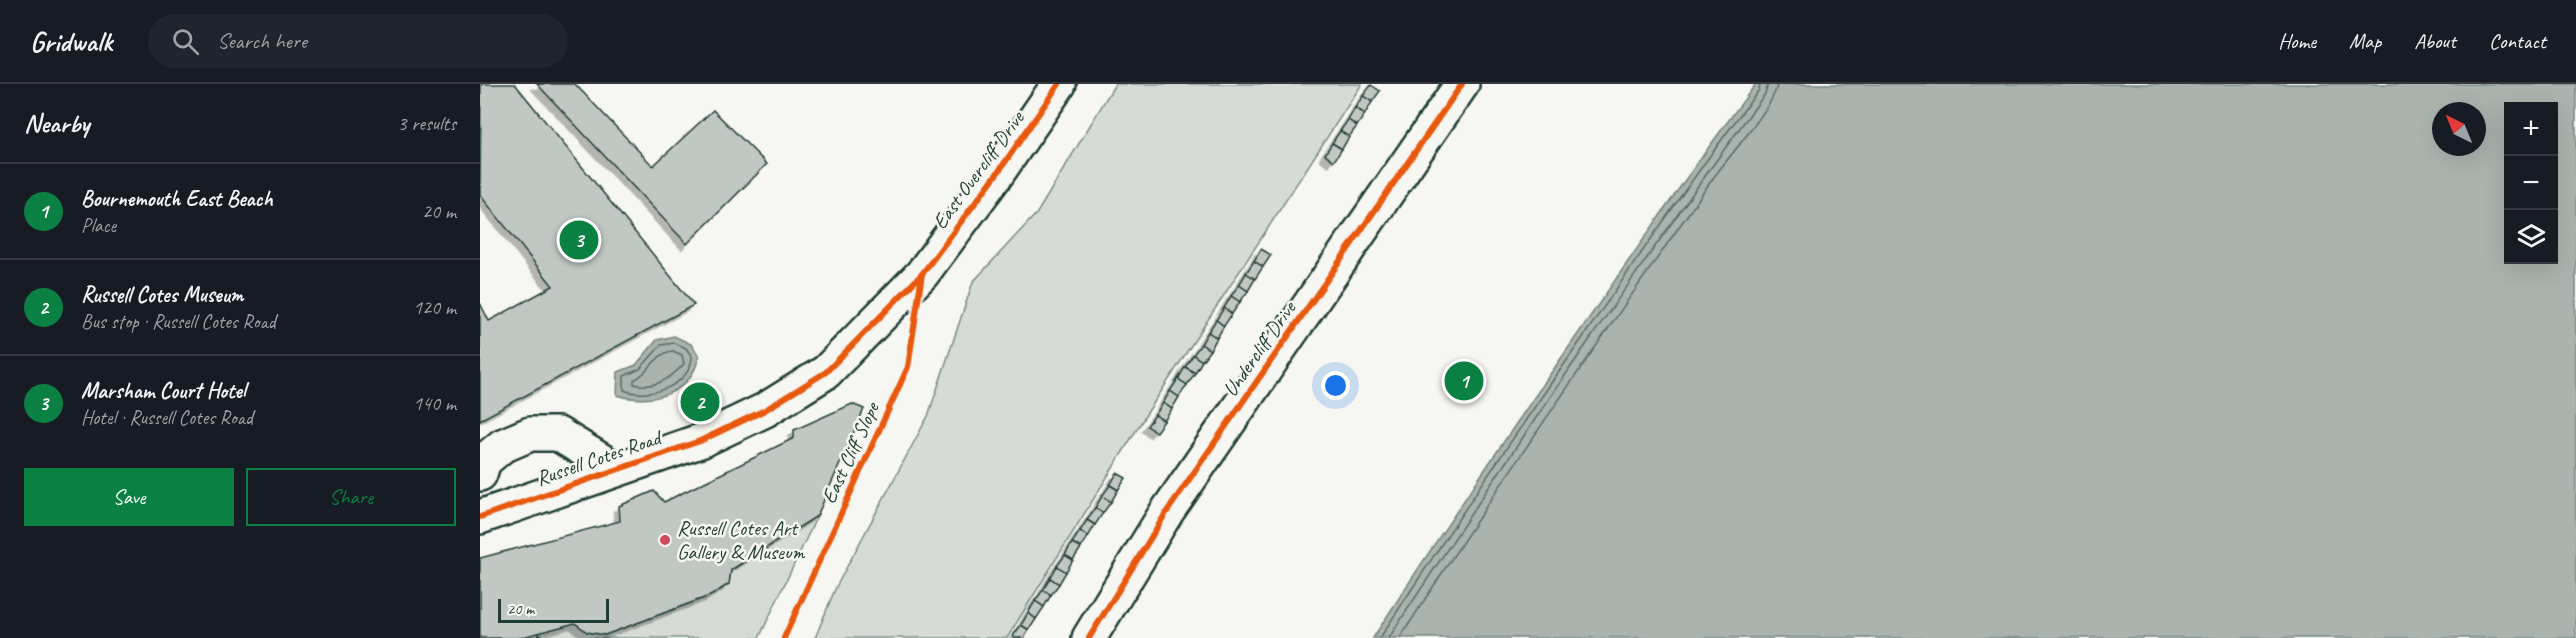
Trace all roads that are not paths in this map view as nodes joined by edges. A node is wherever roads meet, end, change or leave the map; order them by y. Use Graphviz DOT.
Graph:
graph roads {
  1 [pos="1059,84"];
  2 [pos="1462,84"];
  3 [pos="922,274"];
  4 [pos="615,469"];
  5 [pos="480,474"];
  6 [pos="480,497"];
  7 [pos="480,517"];
  8 [pos="1089,638"];
  1 -- 3 [label="street, East Overcliff Drive"];
  2 -- 8 [label="street, Undercliff Drive"];
  3 -- 4 [label="street, Russell Cotes Road"];
  4 -- 5 [label="street"];
  4 -- 7 [label="street, Russell Cotes Road"];
  6 -- 7 [label="street"];
}
